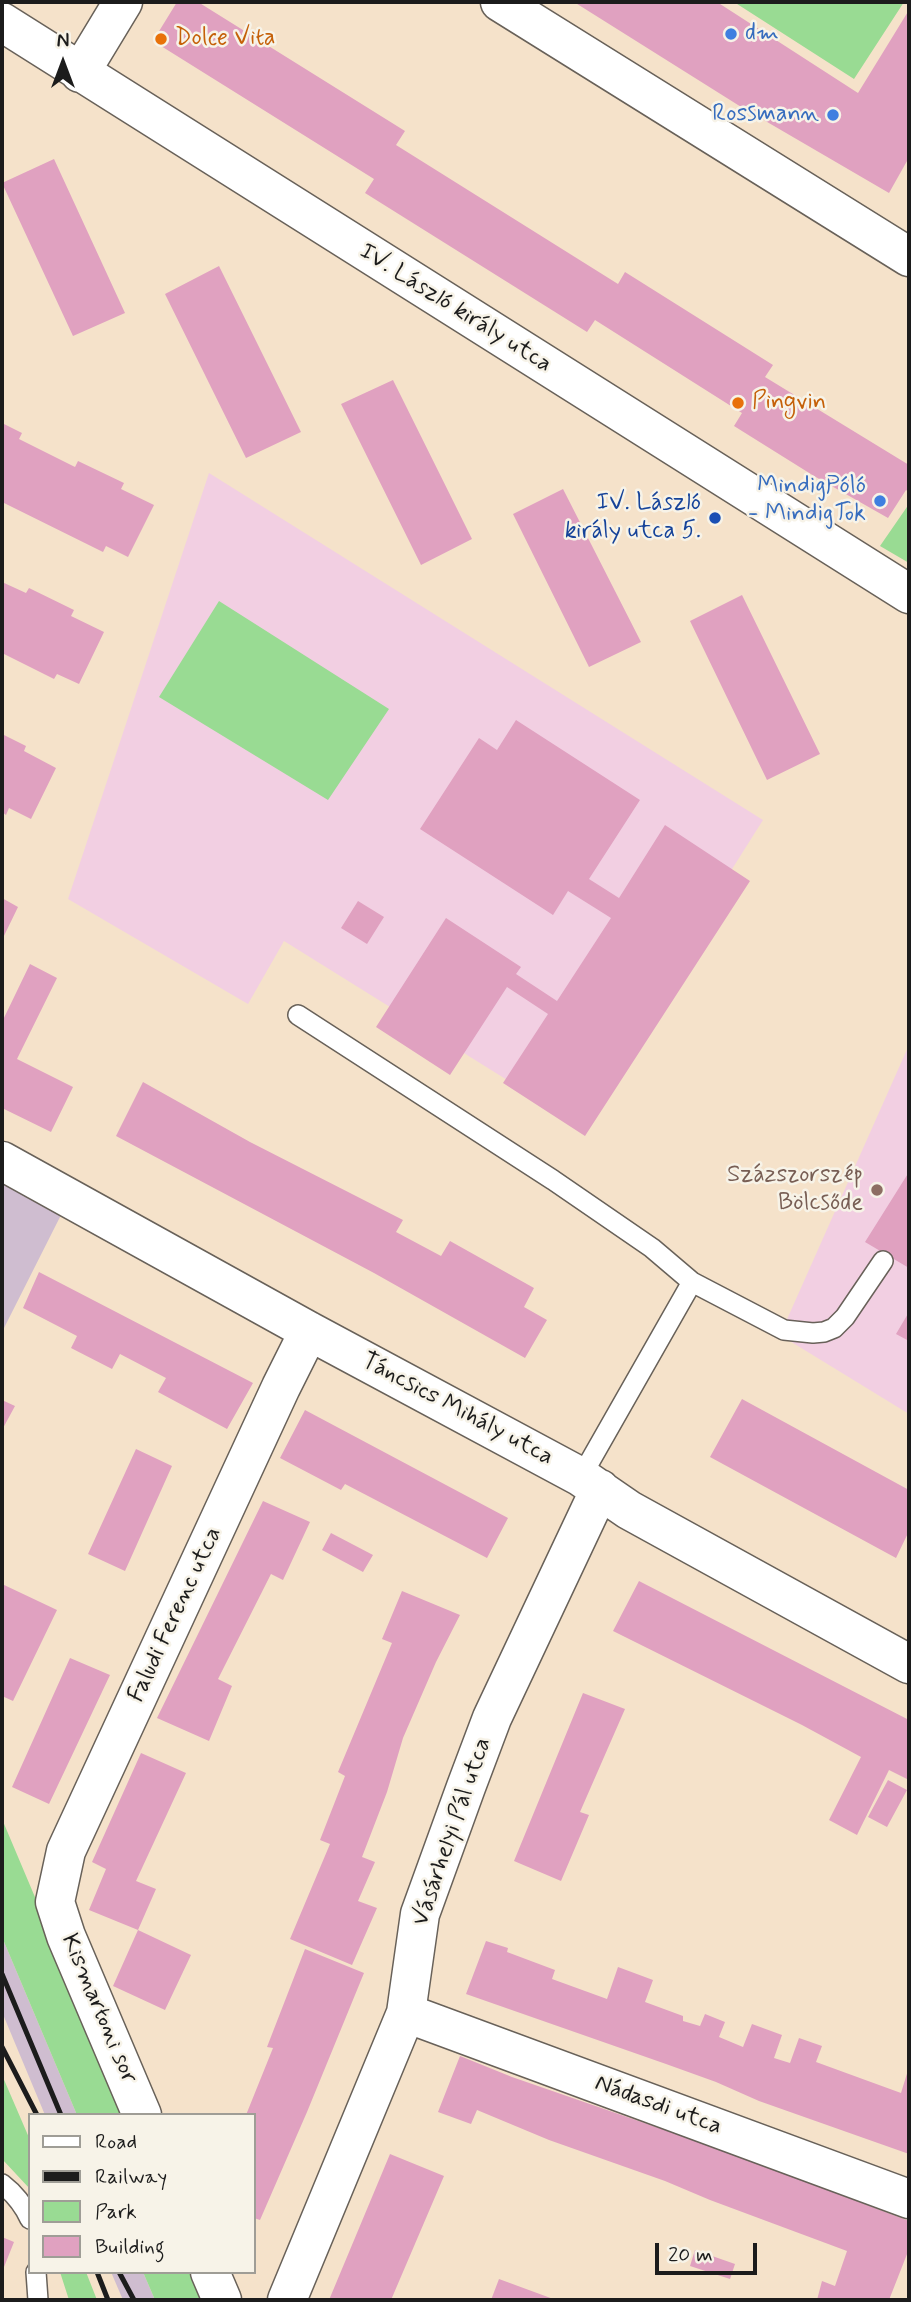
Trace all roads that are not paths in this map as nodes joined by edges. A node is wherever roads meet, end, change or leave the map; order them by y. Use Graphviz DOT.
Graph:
graph roads {
  1 [pos="123,2"];
  2 [pos="500,2"];
  3 [pos="2,22"];
  4 [pos="80,73"];
  5 [pos="909,257"];
  6 [pos="909,594"];
  7 [pos="298,1015"];
  8 [pos="2,1161"];
  9 [pos="883,1261"];
  10 [pos="692,1282"];
  11 [pos="309,1331"];
  12 [pos="590,1483"];
  13 [pos="909,1664"];
  14 [pos="55,1902"];
  15 [pos="406,2013"];
  16 [pos="141,2113"];
  17 [pos="2,2184"];
  18 [pos="909,2199"];
  19 [pos="28,2215"];
  20 [pos="36,2274"];
  21 [pos="211,2274"];
  22 [pos="38,2300"];
  23 [pos="222,2300"];
  24 [pos="287,2300"];
  1 -- 4 [label="street"];
  2 -- 5 [label="street"];
  3 -- 4 [label="street, IV. László király utca"];
  4 -- 6 [label="street, IV. László király utca"];
  7 -- 10 [label="lane"];
  8 -- 11 [label="street, Táncsics Mihály utca"];
  9 -- 10 [label="lane"];
  10 -- 12 [label="lane"];
  11 -- 12 [label="street, Táncsics Mihály utca"];
  11 -- 14 [label="street, Faludi Ferenc utca"];
  12 -- 13 [label="street, Táncsics Mihály utca"];
  12 -- 15 [label="street, Vásárhelyi Pál utca"];
  14 -- 16 [label="street, Kismartoni sor"];
  15 -- 18 [label="street, Nádasdi utca"];
  15 -- 24 [label="street, Vásárhelyi Pál utca"];
  17 -- 19 [label="lane"];
  20 -- 22 [label="lane"];
  21 -- 23 [label="street"];
}
